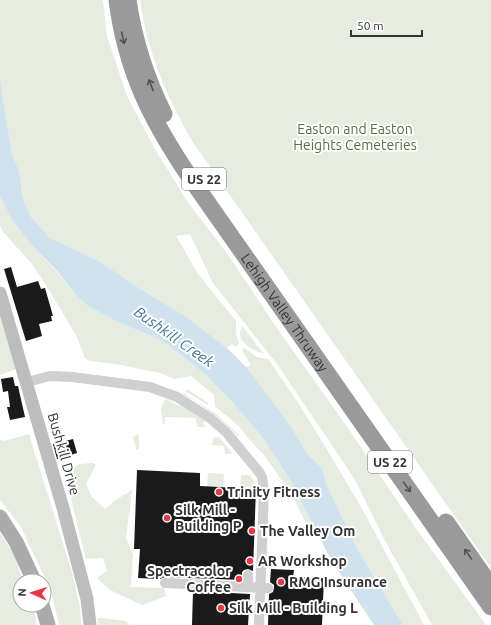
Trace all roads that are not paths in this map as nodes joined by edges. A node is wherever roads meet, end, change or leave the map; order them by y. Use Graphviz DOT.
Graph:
graph roads {
  1 [pos="117,0"];
  2 [pos="128,0"];
  3 [pos="0,293"];
  4 [pos="27,382"];
  5 [pos="0,517"];
  6 [pos="30,573"];
  7 [pos="248,575"];
  8 [pos="166,584"];
  9 [pos="491,586"];
  10 [pos="248,587"];
  11 [pos="264,588"];
  12 [pos="491,607"];
  13 [pos="44,613"];
  14 [pos="48,625"];
  15 [pos="90,625"];
  16 [pos="259,625"];
  1 -- 12 [label="highway, Lehigh Valley Thruway / US 22, one-way"];
  9 -- 2 [label="highway, Lehigh Valley Thruway / US 22, one-way"];
  3 -- 4 [label="street, Bushkill Drive"];
  4 -- 11 [label="street"];
  4 -- 15 [label="street, Bushkill Drive"];
  5 -- 6 [label="main road"];
  7 -- 10 [label="street"];
  8 -- 10 [label="street"];
  10 -- 11 [label="street"];
  11 -- 16 [label="street"];
  13 -- 14 [label="main road"];
}
